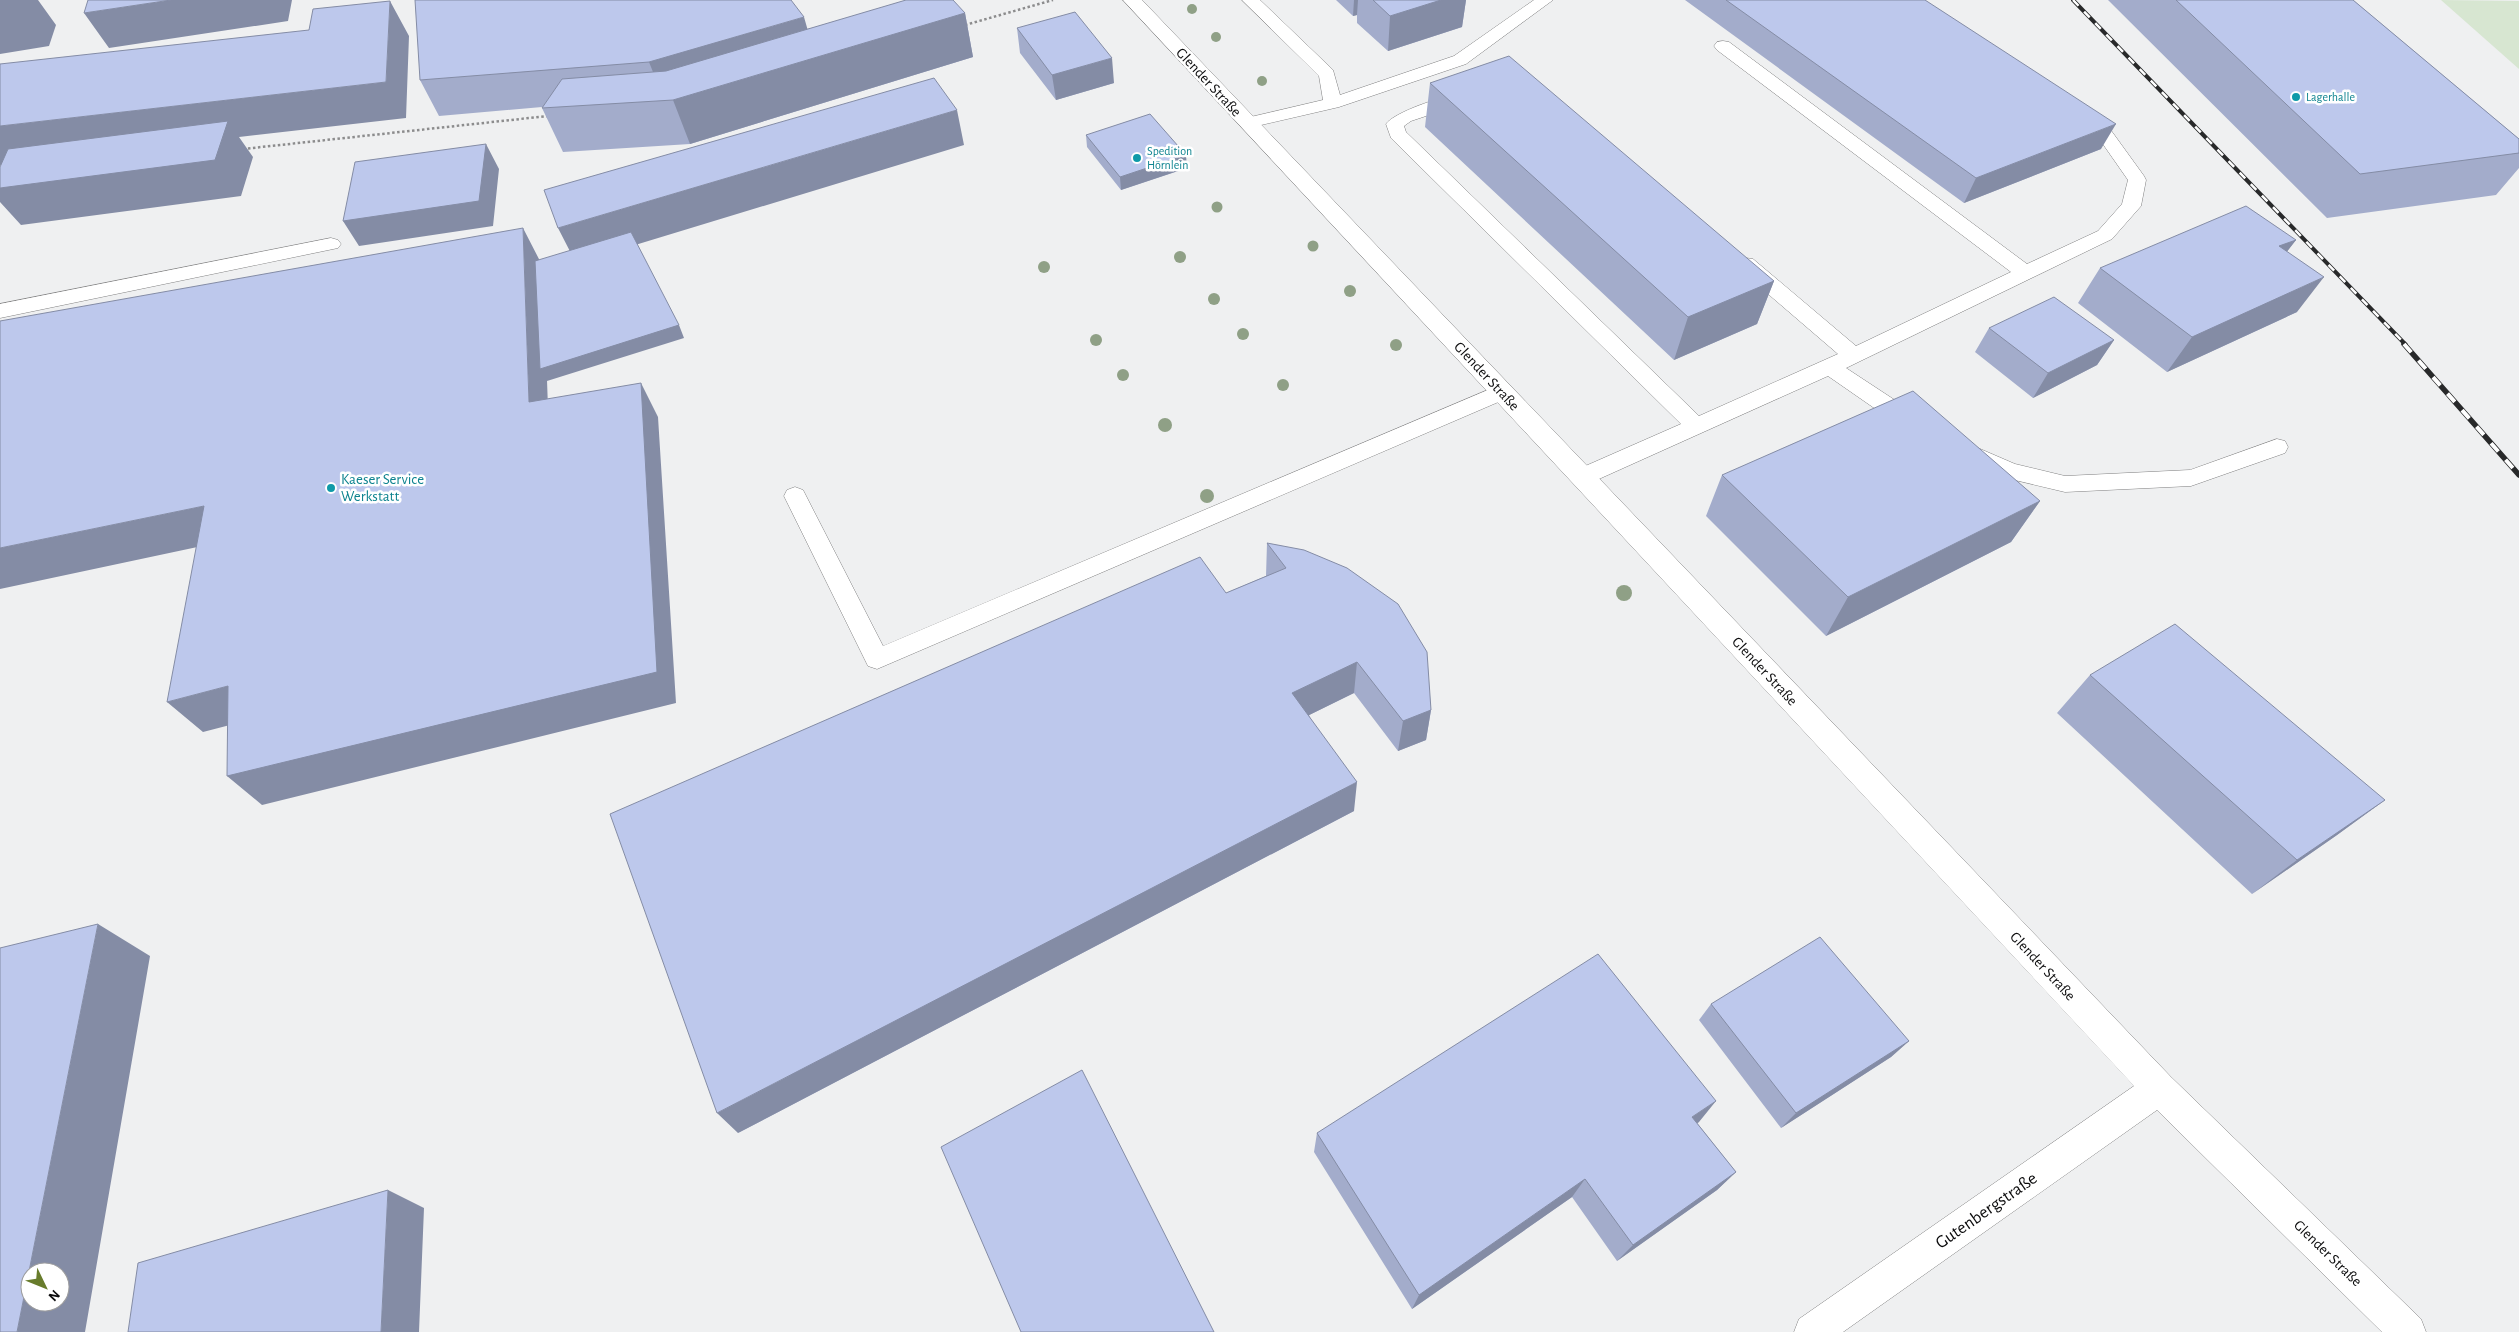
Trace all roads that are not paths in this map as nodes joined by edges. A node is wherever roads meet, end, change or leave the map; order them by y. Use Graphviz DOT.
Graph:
graph roads {
  1 [pos="1132,0"];
  2 [pos="1250,0"];
  3 [pos="1545,0"];
  4 [pos="1723,46"];
  5 [pos="1481,92"];
  6 [pos="1333,103"];
  7 [pos="2071,105"];
  8 [pos="1248,123"];
  9 [pos="331,244"];
  10 [pos="1735,254"];
  11 [pos="2026,273"];
  12 [pos="0,311"];
  13 [pos="1854,356"];
  14 [pos="1830,367"];
  15 [pos="1502,392"];
  16 [pos="1696,426"];
  17 [pos="1925,432"];
  18 [pos="1951,444"];
  19 [pos="2277,447"];
  20 [pos="1582,477"];
  21 [pos="795,496"];
  22 [pos="2159,1089"];
  23 [pos="1812,1332"];
  24 [pos="2408,1332"];
  1 -- 8 [label="street, Glender Straße"];
  2 -- 6 [label="lane"];
  3 -- 6 [label="lane"];
  4 -- 11 [label="lane"];
  5 -- 16 [label="lane"];
  6 -- 8 [label="lane"];
  7 -- 11 [label="lane"];
  8 -- 15 [label="street, Glender Straße"];
  9 -- 12 [label="lane"];
  10 -- 13 [label="lane"];
  11 -- 13 [label="lane"];
  13 -- 14 [label="lane"];
  14 -- 16 [label="lane"];
  14 -- 17 [label="lane"];
  15 -- 20 [label="street, Glender Straße"];
  15 -- 21 [label="lane"];
  16 -- 20 [label="lane"];
  18 -- 19 [label="lane"];
  20 -- 22 [label="street, Glender Straße"];
  22 -- 23 [label="street, Gutenbergstraße"];
  22 -- 24 [label="street, Glender Straße"];
}
